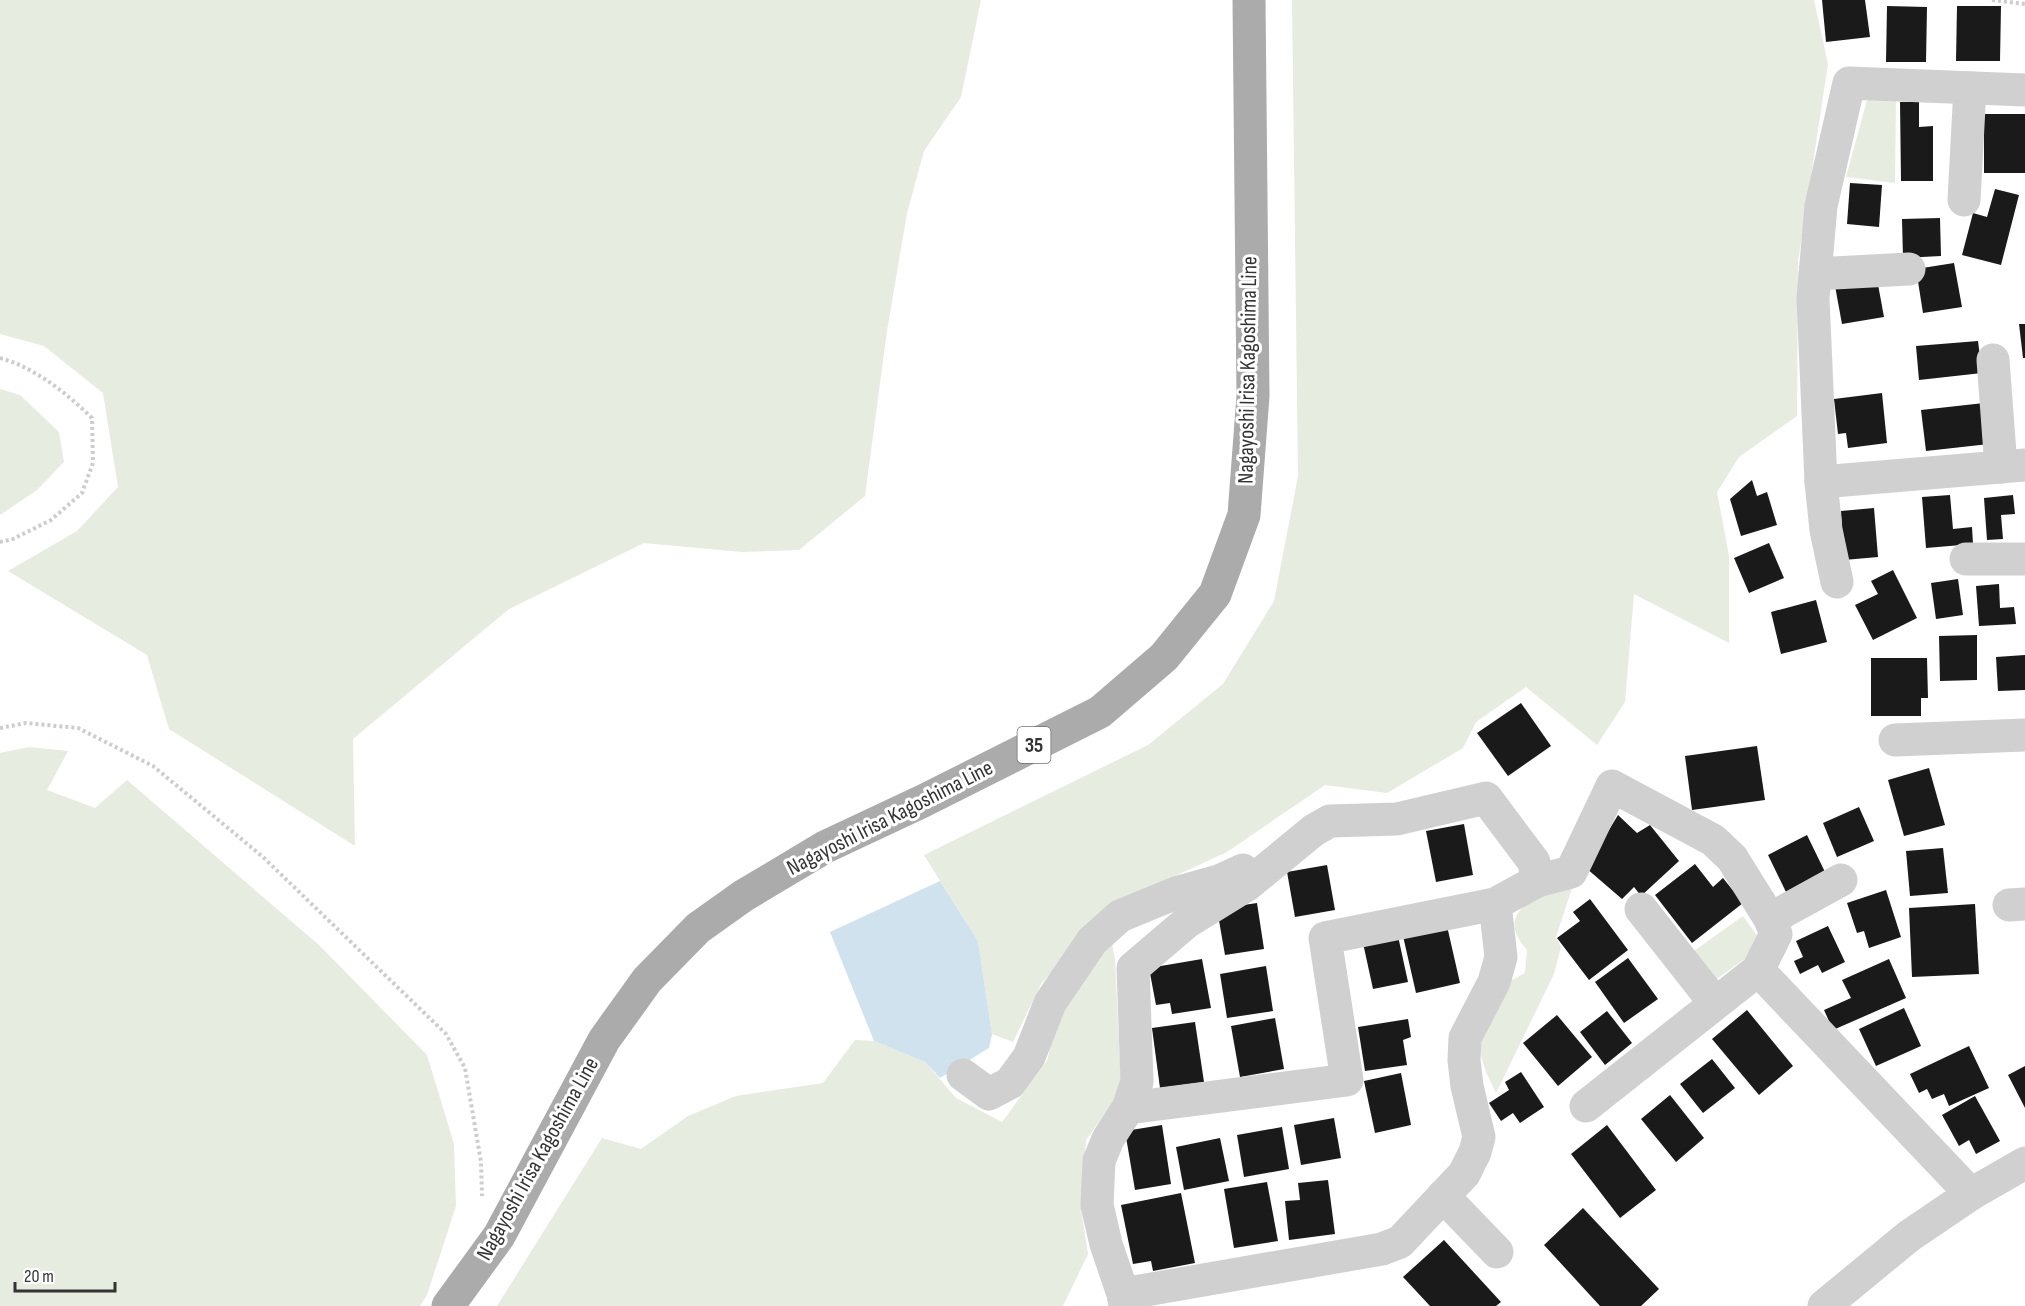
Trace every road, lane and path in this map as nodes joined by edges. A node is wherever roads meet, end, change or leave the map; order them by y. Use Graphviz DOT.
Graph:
graph roads {
  1 [pos="1249,0"];
  2 [pos="1992,0"];
  3 [pos="2025,4"];
  4 [pos="1970,88"];
  5 [pos="2025,90"];
  6 [pos="1964,200"];
  7 [pos="1909,269"];
  8 [pos="1815,274"];
  9 [pos="0,358"];
  10 [pos="1993,360"];
  11 [pos="2013,466"];
  12 [pos="1821,482"];
  13 [pos="0,542"];
  14 [pos="1966,559"];
  15 [pos="2025,559"];
  16 [pos="1837,582"];
  17 [pos="0,728"];
  18 [pos="2025,735"];
  19 [pos="1895,740"];
  20 [pos="1291,849"];
  21 [pos="1840,880"];
  22 [pos="1537,881"];
  23 [pos="1496,904"];
  24 [pos="1641,909"];
  25 [pos="1770,919"];
  26 [pos="1758,970"];
  27 [pos="1715,1004"];
  28 [pos="963,1075"];
  29 [pos="1586,1106"];
  30 [pos="1128,1108"];
  31 [pos="2025,1163"];
  32 [pos="1971,1194"];
  33 [pos="1443,1196"];
  34 [pos="482,1200"];
  35 [pos="1497,1252"];
  36 [pos="1124,1300"];
  37 [pos="448,1306"];
  38 [pos="1824,1306"];
  1 -- 37 [label="main road, Nagayoshi Irisa Kagoshima Line / 35"];
  2 -- 3 [label="path"];
  4 -- 5 [label="street"];
  4 -- 6 [label="street"];
  4 -- 8 [label="street"];
  7 -- 8 [label="street"];
  8 -- 12 [label="street"];
  9 -- 13 [label="path"];
  10 -- 11 [label="street"];
  11 -- 12 [label="street"];
  12 -- 16 [label="street"];
  14 -- 15 [label="street"];
  17 -- 34 [label="path"];
  18 -- 19 [label="street"];
  20 -- 22 [label="street"];
  20 -- 28 [label="street"];
  20 -- 30 [label="street"];
  21 -- 25 [label="street"];
  22 -- 23 [label="street"];
  22 -- 25 [label="street"];
  23 -- 30 [label="street"];
  23 -- 33 [label="street"];
  24 -- 27 [label="street"];
  25 -- 26 [label="street"];
  26 -- 27 [label="street"];
  26 -- 32 [label="street"];
  27 -- 29 [label="street"];
  30 -- 36 [label="street"];
  31 -- 32 [label="street"];
  32 -- 38 [label="street"];
  33 -- 35 [label="street"];
  33 -- 36 [label="street"];
}
